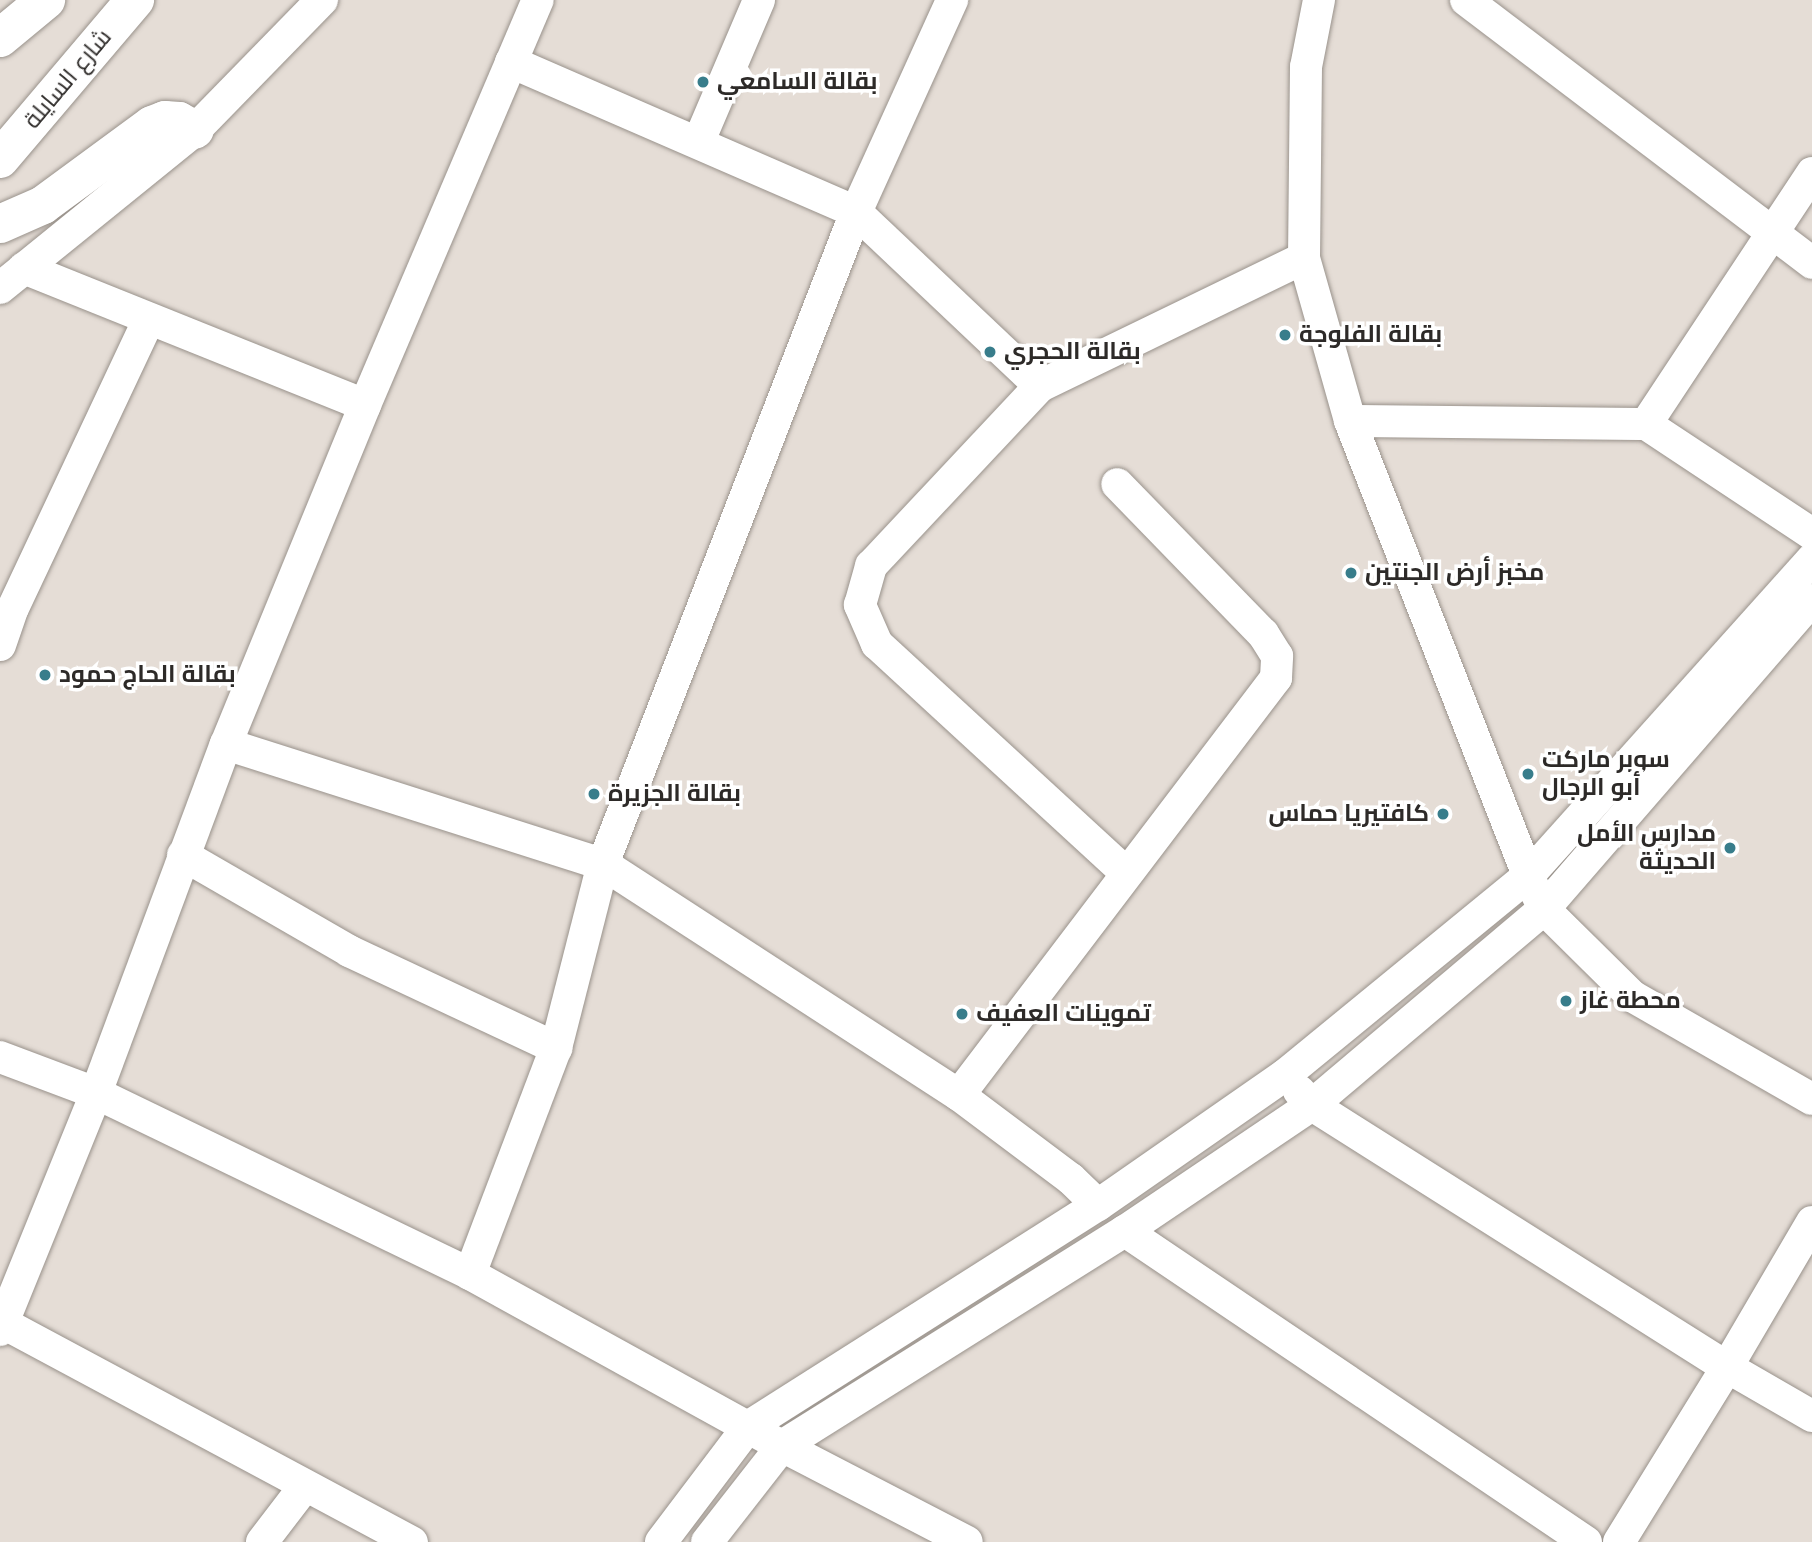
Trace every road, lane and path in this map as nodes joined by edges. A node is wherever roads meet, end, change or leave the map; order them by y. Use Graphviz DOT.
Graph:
graph roads {
  1 [pos="46,0"];
  2 [pos="135,0"];
  3 [pos="322,0"];
  4 [pos="538,0"];
  5 [pos="759,0"];
  6 [pos="952,0"];
  7 [pos="1319,0"];
  8 [pos="1466,0"];
  9 [pos="0,38"];
  10 [pos="511,62"];
  11 [pos="195,130"];
  12 [pos="699,141"];
  13 [pos="0,159"];
  14 [pos="1812,173"];
  15 [pos="856,212"];
  16 [pos="0,224"];
  17 [pos="1774,233"];
  18 [pos="1304,258"];
  19 [pos="1812,263"];
  20 [pos="12,278"];
  21 [pos="149,319"];
  22 [pos="1040,386"];
  23 [pos="365,405"];
  24 [pos="1350,421"];
  25 [pos="1646,424"];
  26 [pos="1117,484"];
  27 [pos="1812,534"];
  28 [pos="1812,559"];
  29 [pos="1812,600"];
  30 [pos="7,606"];
  31 [pos="0,645"];
  32 [pos="226,744"];
  33 [pos="183,855"];
  34 [pos="603,864"];
  35 [pos="1125,872"];
  36 [pos="1528,876"];
  37 [pos="1544,909"];
  38 [pos="556,1048"];
  39 [pos="0,1057"];
  40 [pos="1285,1075"];
  41 [pos="96,1093"];
  42 [pos="959,1095"];
  43 [pos="1812,1099"];
  44 [pos="1312,1105"];
  45 [pos="1098,1205"];
  46 [pos="1812,1222"];
  47 [pos="1125,1231"];
  48 [pos="470,1274"];
  49 [pos="1,1326"];
  50 [pos="1727,1367"];
  51 [pos="1812,1416"];
  52 [pos="748,1427"];
  53 [pos="782,1446"];
  54 [pos="304,1487"];
  55 [pos="262,1542"];
  56 [pos="412,1542"];
  57 [pos="661,1542"];
  58 [pos="707,1542"];
  59 [pos="967,1542"];
  60 [pos="1586,1542"];
  61 [pos="1619,1542"];
  1 -- 9 [label="main road"];
  2 -- 13 [label="main road, شارع السايلة"];
  3 -- 11 [label="street"];
  4 -- 10 [label="street"];
  5 -- 12 [label="street"];
  6 -- 15 [label="street"];
  7 -- 18 [label="street"];
  8 -- 17 [label="street"];
  10 -- 12 [label="street"];
  10 -- 23 [label="street"];
  11 -- 16 [label="main road"];
  11 -- 20 [label="street"];
  12 -- 15 [label="street"];
  14 -- 17 [label="street"];
  15 -- 22 [label="street"];
  15 -- 34 [label="street"];
  17 -- 19 [label="street"];
  17 -- 25 [label="street"];
  18 -- 22 [label="street"];
  18 -- 24 [label="street"];
  20 -- 21 [label="street"];
  21 -- 23 [label="street"];
  21 -- 30 [label="street"];
  22 -- 35 [label="street"];
  23 -- 32 [label="street"];
  24 -- 25 [label="street"];
  24 -- 36 [label="street"];
  25 -- 27 [label="street"];
  26 -- 35 [label="street"];
  28 -- 36 [label="street"];
  29 -- 37 [label="street"];
  30 -- 31 [label="street"];
  32 -- 33 [label="street"];
  32 -- 34 [label="street"];
  33 -- 38 [label="street"];
  33 -- 41 [label="street"];
  34 -- 38 [label="street"];
  34 -- 42 [label="street"];
  35 -- 42 [label="street"];
  36 -- 37 [label="street"];
  36 -- 40 [label="street"];
  37 -- 43 [label="street"];
  37 -- 44 [label="street"];
  38 -- 48 [label="street"];
  39 -- 41 [label="street"];
  40 -- 44 [label="street"];
  40 -- 45 [label="street"];
  41 -- 48 [label="street"];
  41 -- 49 [label="street"];
  42 -- 45 [label="street"];
  44 -- 47 [label="street"];
  44 -- 50 [label="street"];
  45 -- 52 [label="street"];
  46 -- 50 [label="street"];
  47 -- 53 [label="street"];
  47 -- 60 [label="street"];
  48 -- 52 [label="street"];
  49 -- 54 [label="street"];
  50 -- 51 [label="street"];
  50 -- 61 [label="street"];
  52 -- 53 [label="street"];
  52 -- 57 [label="street"];
  53 -- 58 [label="street"];
  53 -- 59 [label="street"];
  54 -- 55 [label="street"];
  54 -- 56 [label="street"];
}
